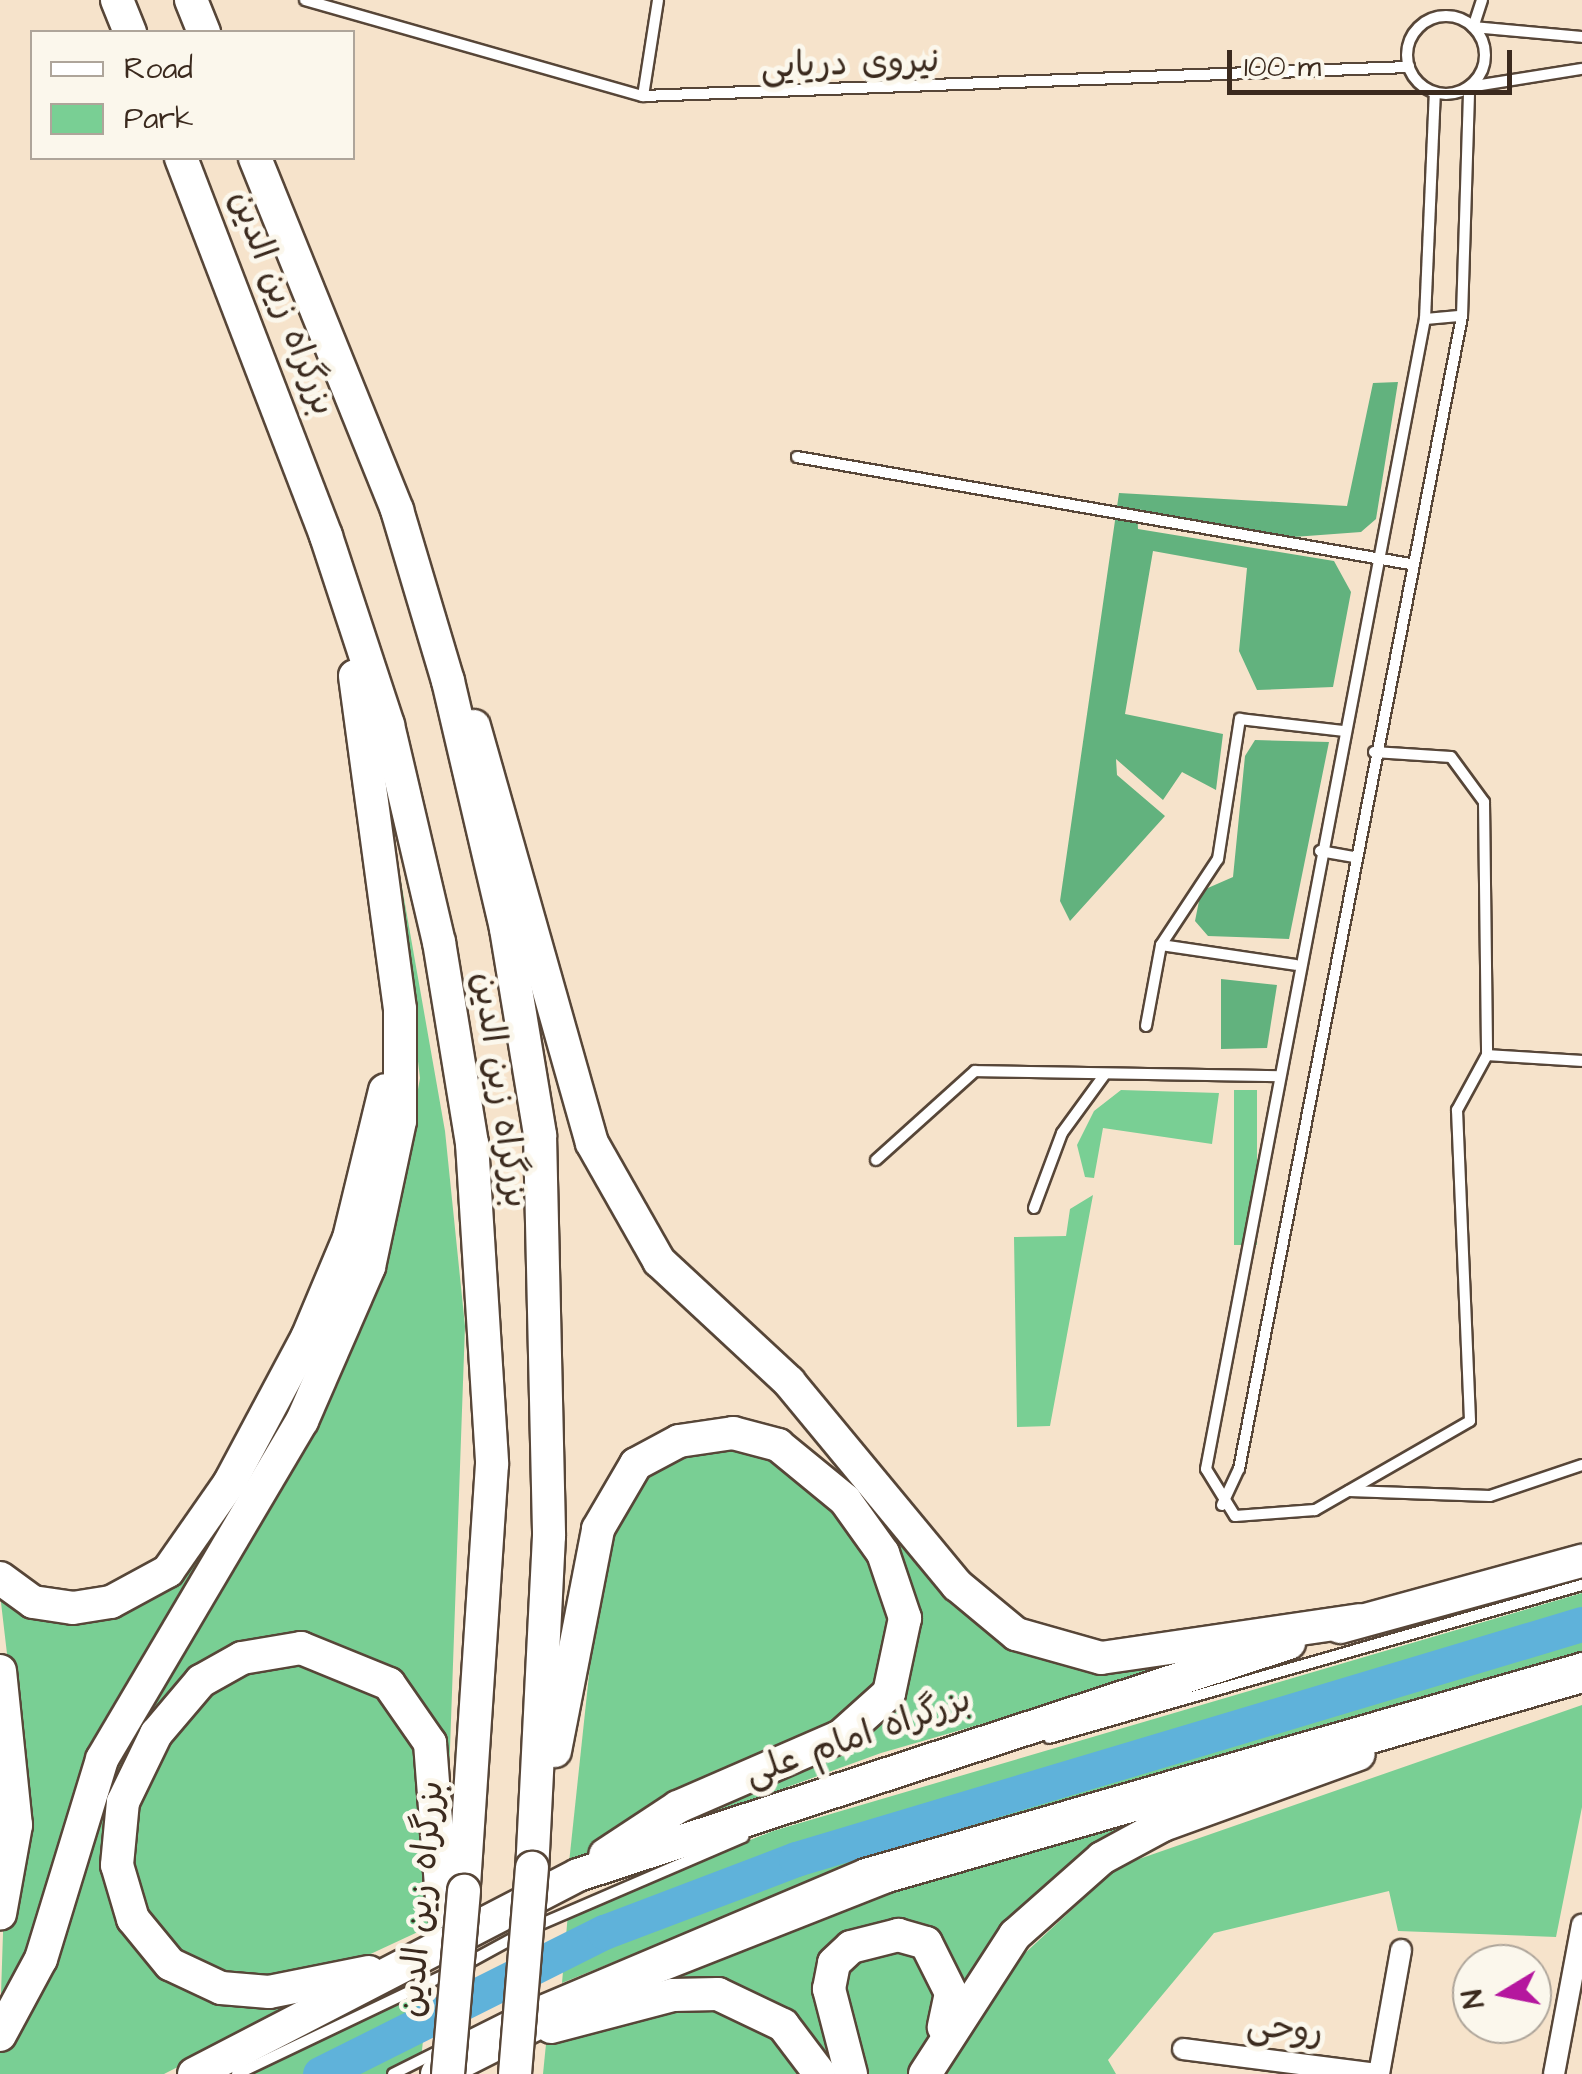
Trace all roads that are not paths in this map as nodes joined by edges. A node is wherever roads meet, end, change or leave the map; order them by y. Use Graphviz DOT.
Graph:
graph roads {
  1 [pos="117,0"];
  2 [pos="190,0"];
  3 [pos="304,0"];
  4 [pos="658,0"];
  5 [pos="1446,0"];
  6 [pos="1482,0"];
  7 [pos="1444,16"];
  8 [pos="1472,27"];
  9 [pos="129,30"];
  10 [pos="203,30"];
  11 [pos="1582,37"];
  12 [pos="1409,67"];
  13 [pos="1582,68"];
  14 [pos="1469,87"];
  15 [pos="1435,93"];
  16 [pos="643,96"];
  17 [pos="182,160"];
  18 [pos="256,160"];
  19 [pos="1462,316"];
  20 [pos="1425,319"];
  21 [pos="797,457"];
  22 [pos="1379,558"];
  23 [pos="1410,564"];
  24 [pos="336,568"];
  25 [pos="448,681"];
  26 [pos="1344,730"];
  27 [pos="1374,752"];
  28 [pos="1320,851"];
  29 [pos="1354,857"];
  30 [pos="1160,945"];
  31 [pos="1296,965"];
  32 [pos="1146,1026"];
  33 [pos="400,1038"];
  34 [pos="1487,1056"];
  35 [pos="1582,1061"];
  36 [pos="1105,1074"];
  37 [pos="1276,1076"];
  38 [pos="876,1160"];
  39 [pos="1034,1208"];
  40 [pos="1582,1465"];
  41 [pos="1348,1491"];
  42 [pos="1222,1506"];
  43 [pos="1582,1561"];
  44 [pos="0,1578"];
  45 [pos="1582,1586"];
  46 [pos="1360,1620"];
  47 [pos="1582,1658"];
  48 [pos="0,1671"];
  49 [pos="1582,1676"];
  50 [pos="1461,1707"];
  51 [pos="532,1868"];
  52 [pos="578,1875"];
  53 [pos="454,1901"];
  54 [pos="0,1914"];
  55 [pos="1582,1924"];
  56 [pos="1401,1950"];
  57 [pos="412,1963"];
  58 [pos="0,2035"];
  59 [pos="508,2036"];
  60 [pos="1183,2049"];
  61 [pos="933,2060"];
  62 [pos="194,2074"];
  63 [pos="237,2074"];
  64 [pos="393,2074"];
  65 [pos="436,2074"];
  66 [pos="448,2074"];
  67 [pos="515,2074"];
  68 [pos="820,2074"];
  69 [pos="851,2074"];
  70 [pos="1379,2074"];
  71 [pos="1554,2074"];
  1 -- 9 [label="highway"];
  2 -- 10 [label="highway"];
  3 -- 16 [label="lane, نیروی دریایی"];
  4 -- 16 [label="lane"];
  5 -- 7 [label="lane"];
  6 -- 8 [label="lane"];
  7 -- 8 [label="lane"];
  7 -- 12 [label="lane"];
  8 -- 11 [label="lane"];
  8 -- 14 [label="lane"];
  12 -- 15 [label="lane"];
  12 -- 16 [label="lane, نیروی دریایی"];
  13 -- 14 [label="lane"];
  14 -- 15 [label="lane"];
  14 -- 19 [label="lane"];
  15 -- 20 [label="lane"];
  17 -- 24 [label="highway, بزرگراه زین الدین"];
  18 -- 25 [label="highway, بزرگراه زین الدین"];
  19 -- 20 [label="lane"];
  19 -- 23 [label="lane"];
  20 -- 22 [label="lane"];
  21 -- 22 [label="lane"];
  22 -- 23 [label="lane"];
  22 -- 26 [label="lane"];
  23 -- 27 [label="lane"];
  24 -- 33 [label="highway"];
  24 -- 53 [label="highway, بزرگراه زین الدین"];
  25 -- 46 [label="highway"];
  25 -- 51 [label="highway, بزرگراه زین الدین"];
  26 -- 28 [label="lane"];
  26 -- 30 [label="lane"];
  27 -- 29 [label="lane"];
  27 -- 34 [label="lane"];
  28 -- 29 [label="lane"];
  28 -- 31 [label="lane"];
  29 -- 42 [label="lane"];
  30 -- 31 [label="lane"];
  30 -- 32 [label="lane"];
  31 -- 37 [label="lane"];
  33 -- 44 [label="highway"];
  33 -- 58 [label="highway"];
  34 -- 35 [label="lane"];
  34 -- 41 [label="lane"];
  36 -- 37 [label="lane"];
  36 -- 38 [label="lane"];
  36 -- 39 [label="lane"];
  37 -- 42 [label="lane"];
  40 -- 41 [label="lane"];
  41 -- 42 [label="lane"];
  43 -- 46 [label="highway, بزرگراه امام علی"];
  45 -- 63 [label="lane"];
  46 -- 52 [label="highway, بزرگراه امام علی"];
  47 -- 64 [label="lane"];
  48 -- 54 [label="highway"];
  49 -- 50 [label="highway"];
  50 -- 59 [label="highway"];
  50 -- 61 [label="highway"];
  51 -- 52 [label="highway"];
  51 -- 67 [label="highway, بزرگراه زین الدین, bridge"];
  52 -- 57 [label="highway, بزرگراه امام علی"];
  53 -- 57 [label="highway"];
  53 -- 66 [label="highway, بزرگراه زین الدین, bridge"];
  55 -- 71 [label="street"];
  56 -- 70 [label="street"];
  57 -- 62 [label="highway, بزرگراه امام علی"];
  59 -- 65 [label="highway"];
  59 -- 68 [label="highway"];
  60 -- 70 [label="street, روحی"];
  61 -- 69 [label="highway"];
}
